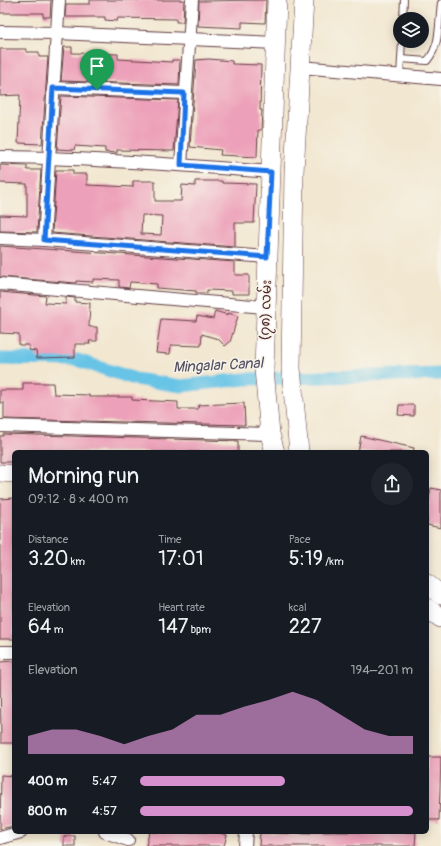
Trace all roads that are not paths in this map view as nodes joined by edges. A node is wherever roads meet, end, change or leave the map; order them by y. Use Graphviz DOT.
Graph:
graph roads {
  1 [pos="59,0"];
  2 [pos="192,0"];
  3 [pos="278,0"];
  4 [pos="304,0"];
  5 [pos="404,0"];
  6 [pos="441,3"];
  7 [pos="403,12"];
  8 [pos="0,32"];
  9 [pos="57,33"];
  10 [pos="190,39"];
  11 [pos="275,43"];
  12 [pos="402,48"];
  13 [pos="401,60"];
  14 [pos="300,67"];
  15 [pos="400,76"];
  16 [pos="441,79"];
  17 [pos="53,88"];
  18 [pos="184,93"];
  19 [pos="0,157"];
  20 [pos="48,158"];
  21 [pos="181,165"];
  22 [pos="271,172"];
  23 [pos="0,238"];
  24 [pos="44,240"];
  25 [pos="267,257"];
  26 [pos="0,284"];
  27 [pos="265,307"];
  28 [pos="0,426"];
  29 [pos="272,443"];
  30 [pos="299,450"];
  31 [pos="0,473"];
  32 [pos="12,474"];
  33 [pos="429,586"];
  34 [pos="441,595"];
  35 [pos="429,609"];
  36 [pos="441,618"];
  37 [pos="0,652"];
  38 [pos="12,652"];
  39 [pos="14,834"];
  40 [pos="112,834"];
  41 [pos="246,834"];
  42 [pos="0,838"];
  43 [pos="128,839"];
  44 [pos="245,846"];
  1 -- 9 [label="street"];
  2 -- 10 [label="street"];
  3 -- 11 [label="main road, (၇၈) လမ်း"];
  4 -- 14 [label="main road, (၇၈) လမ်း"];
  5 -- 7 [label="lane"];
  6 -- 13 [label="lane"];
  8 -- 9 [label="street"];
  9 -- 10 [label="street"];
  9 -- 17 [label="street"];
  10 -- 11 [label="street"];
  10 -- 18 [label="street"];
  11 -- 22 [label="main road, (၇၈) လမ်း"];
  12 -- 13 [label="lane"];
  13 -- 15 [label="lane"];
  14 -- 15 [label="street"];
  14 -- 30 [label="main road, (၇၈) လမ်း"];
  15 -- 16 [label="street"];
  17 -- 18 [label="street"];
  17 -- 20 [label="street"];
  18 -- 21 [label="street"];
  19 -- 20 [label="street"];
  20 -- 21 [label="street"];
  20 -- 24 [label="street"];
  21 -- 22 [label="street"];
  22 -- 25 [label="main road, (၇၈) လမ်း"];
  23 -- 24 [label="street"];
  24 -- 25 [label="street"];
  25 -- 27 [label="main road, (၇၈) လမ်း"];
  26 -- 27 [label="street"];
  27 -- 29 [label="main road, (၇၈) လမ်း"];
  28 -- 29 [label="street"];
  31 -- 32 [label="street"];
  33 -- 34 [label="main road"];
  35 -- 36 [label="main road"];
  37 -- 38 [label="street"];
  39 -- 42 [label="street"];
  40 -- 43 [label="street"];
  41 -- 44 [label="street"];
}
